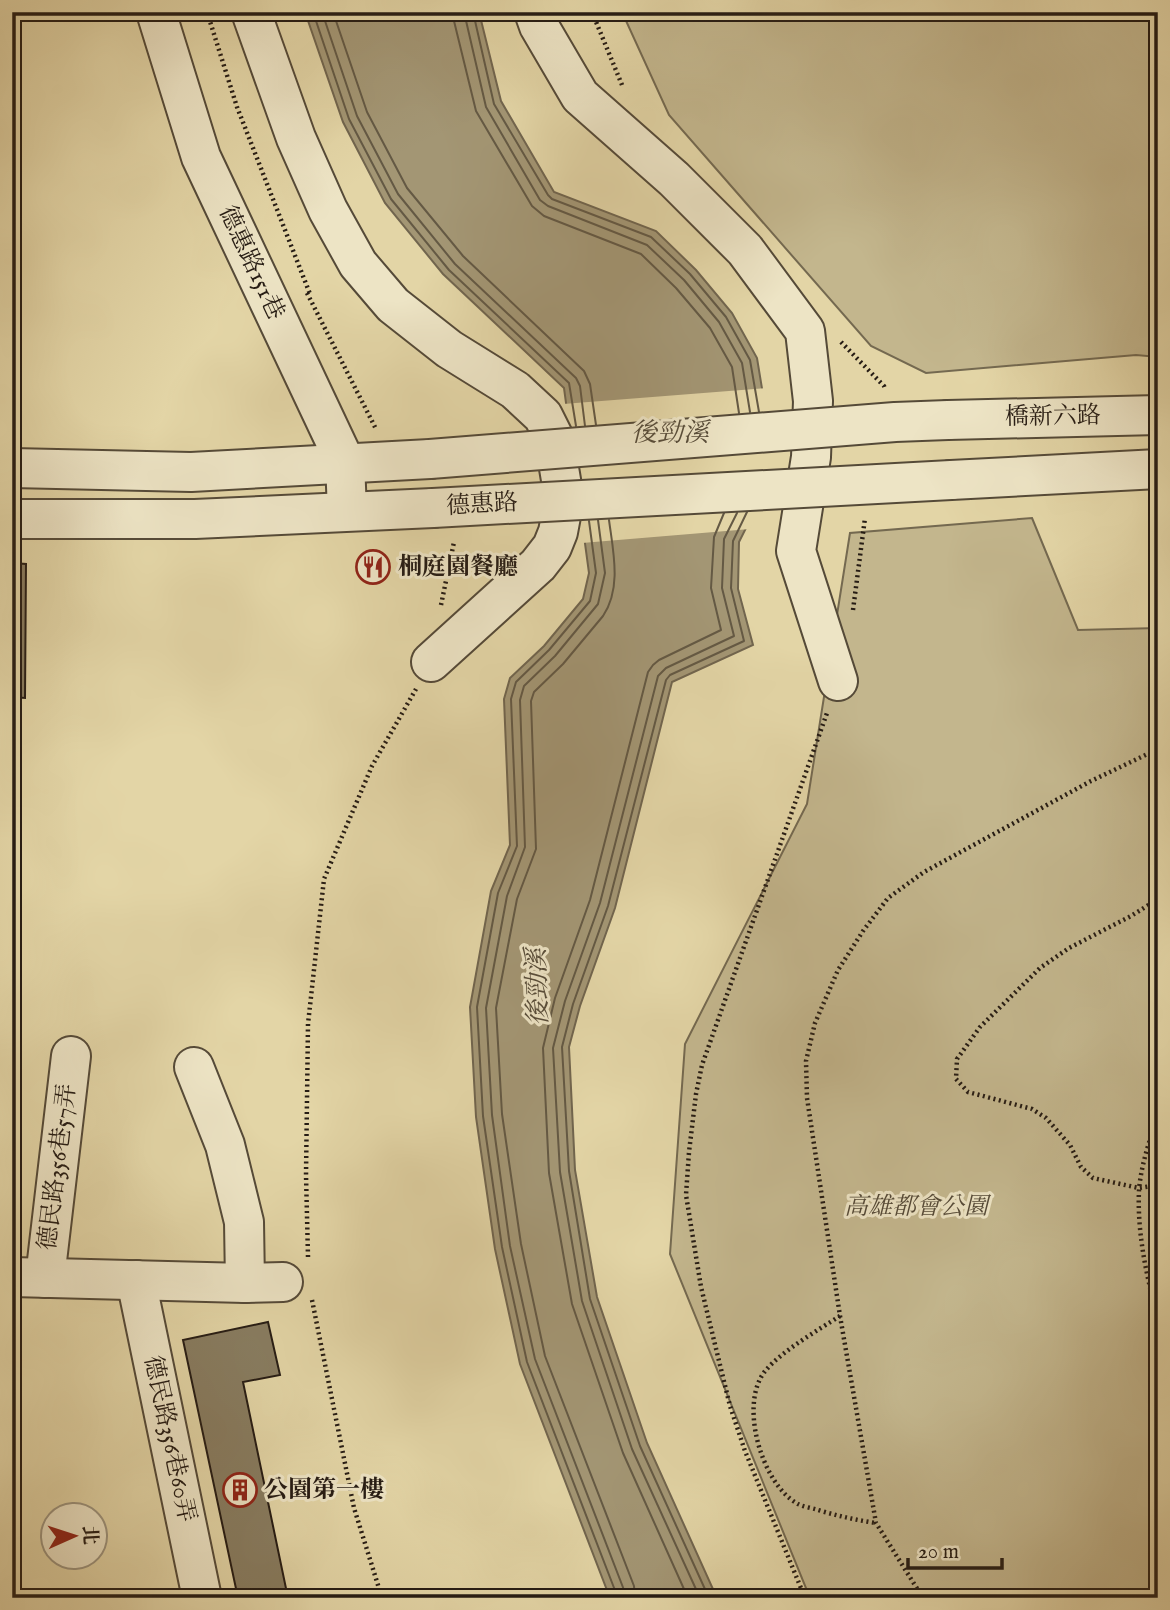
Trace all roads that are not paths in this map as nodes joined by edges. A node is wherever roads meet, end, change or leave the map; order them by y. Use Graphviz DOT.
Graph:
graph roads {
  1 [pos="156,12"];
  2 [pos="251,12"];
  3 [pos="534,12"];
  4 [pos="1158,415"];
  5 [pos="947,420"];
  6 [pos="345,463"];
  7 [pos="12,468"];
  8 [pos="1158,468"];
  9 [pos="347,512"];
  10 [pos="12,519"];
  11 [pos="431,662"];
  12 [pos="838,681"];
  13 [pos="71,1056"];
  14 [pos="194,1067"];
  15 [pos="296,1270"];
  16 [pos="28,1278"];
  17 [pos="136,1280"];
  18 [pos="245,1283"];
  19 [pos="202,1598"];
  1 -- 6 [label="street, 德惠路151巷"];
  2 -- 11 [label="street"];
  3 -- 12 [label="street"];
  4 -- 5 [label="street, 橋新六路"];
  5 -- 6 [label="street, 德惠路, bridge"];
  6 -- 7 [label="street, 德惠路"];
  6 -- 9 [label="street, 德惠路151巷"];
  8 -- 9 [label="street, 德惠路, bridge"];
  9 -- 10 [label="street, 德惠路"];
  13 -- 16 [label="street, 德民路356巷57弄"];
  14 -- 18 [label="street"];
  15 -- 18 [label="street"];
  16 -- 17 [label="street"];
  17 -- 18 [label="street"];
  17 -- 19 [label="street, 德民路356巷60弄"];
}
